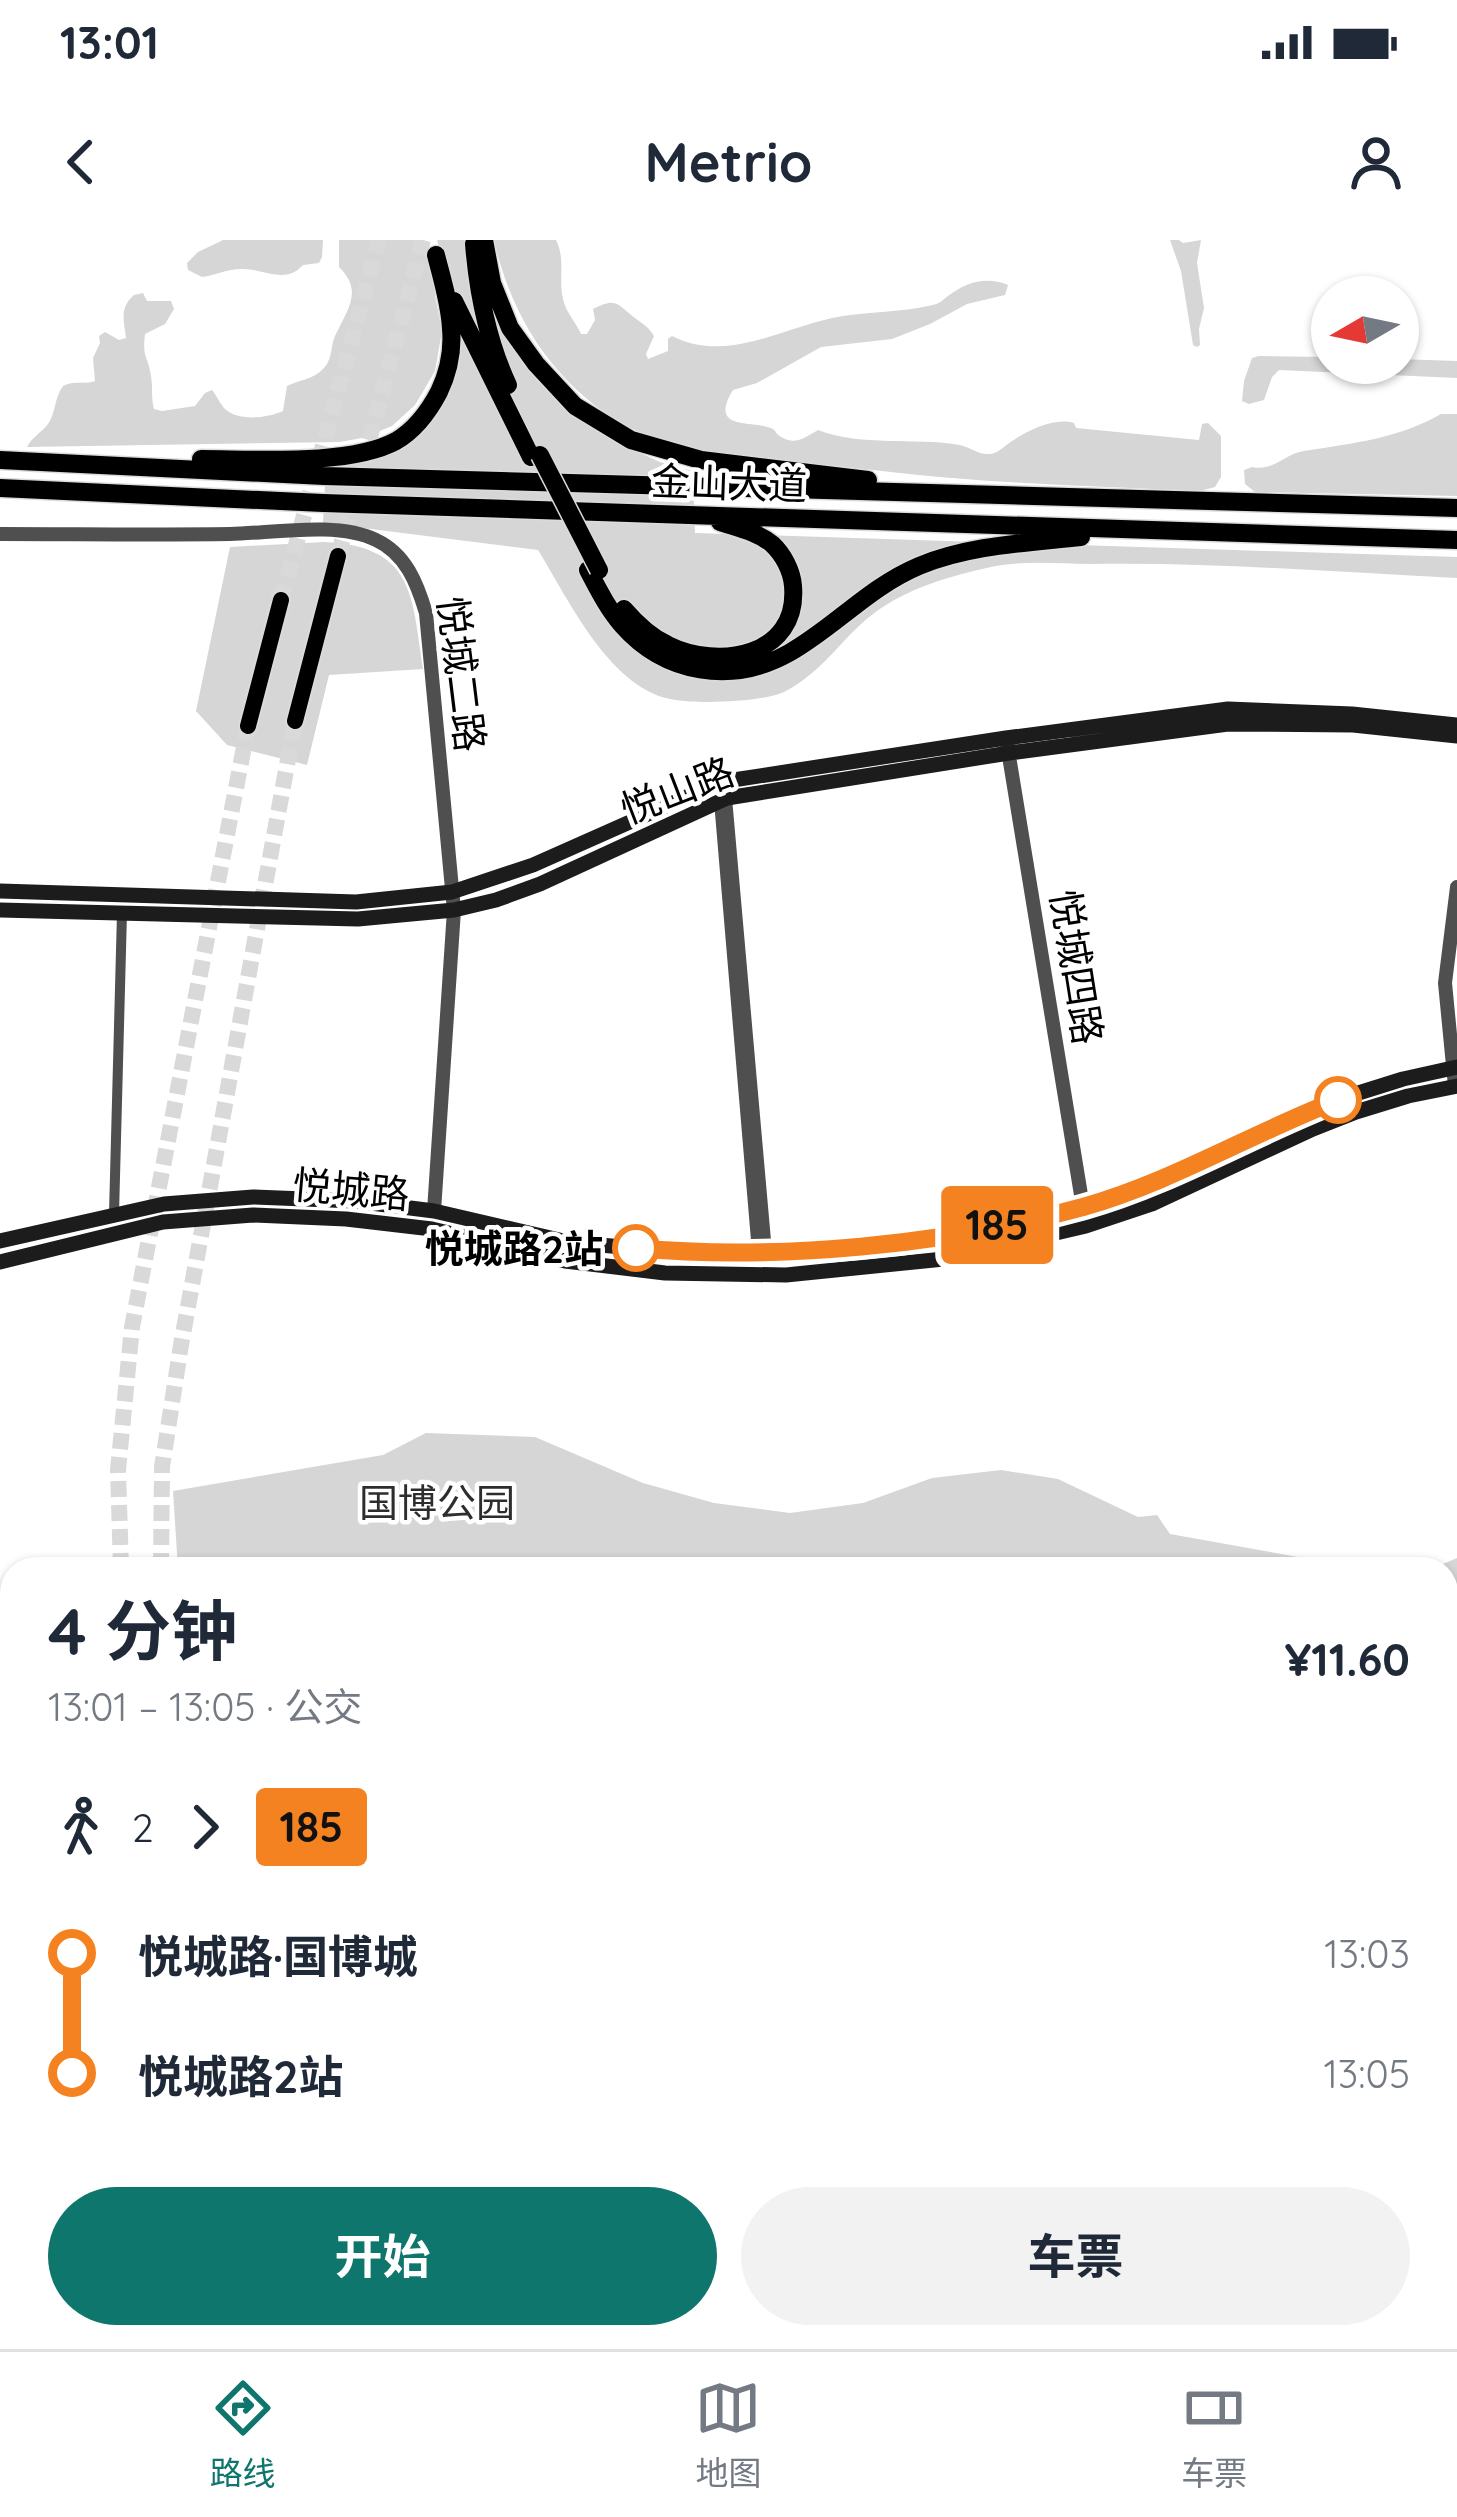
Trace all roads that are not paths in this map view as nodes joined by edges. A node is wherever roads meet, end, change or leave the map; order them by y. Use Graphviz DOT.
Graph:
graph roads {
  1 [pos="474,240"];
  2 [pos="484,240"];
  3 [pos="434,248"];
  4 [pos="536,456"];
  5 [pos="0,460"];
  6 [pos="122,468"];
  7 [pos="0,488"];
  8 [pos="980,493"];
  9 [pos="1457,508"];
  10 [pos="698,514"];
  11 [pos="1141,530"];
  12 [pos="0,534"];
  13 [pos="1457,540"];
  14 [pos="338,556"];
  15 [pos="594,570"];
  16 [pos="281,600"];
  17 [pos="295,721"];
  18 [pos="1457,724"];
  19 [pos="248,726"];
  20 [pos="1457,736"];
  21 [pos="1007,746"];
  22 [pos="723,800"];
  23 [pos="1457,887"];
  24 [pos="0,891"];
  25 [pos="453,901"];
  26 [pos="0,910"];
  27 [pos="122,913"];
  28 [pos="1455,1067"];
  29 [pos="1456,1086"];
  30 [pos="1083,1207"];
  31 [pos="434,1211"];
  32 [pos="114,1214"];
  33 [pos="0,1241"];
  34 [pos="762,1252"];
  35 [pos="0,1262"];
  1 -- 4 [label="highway"];
  2 -- 8 [label="highway"];
  3 -- 4 [label="highway"];
  3 -- 6 [label="highway"];
  4 -- 15 [label="highway"];
  5 -- 6 [label="highway, 金山大道"];
  6 -- 8 [label="highway, 金山大道"];
  7 -- 10 [label="highway, 金山大道"];
  8 -- 9 [label="highway, 金山大道"];
  10 -- 11 [label="highway, 金山大道"];
  10 -- 15 [label="highway"];
  11 -- 13 [label="highway, 金山大道"];
  11 -- 15 [label="highway"];
  12 -- 25 [label="street, 悦城二路"];
  14 -- 17 [label="main road"];
  16 -- 19 [label="main road"];
  18 -- 21 [label="main road, 悦山路"];
  20 -- 21 [label="main road, 悦山路"];
  21 -- 22 [label="main road, 悦山路"];
  21 -- 25 [label="main road, 悦山路"];
  21 -- 30 [label="street, 悦城四路"];
  22 -- 25 [label="main road, 悦山路"];
  22 -- 34 [label="street"];
  23 -- 28 [label="street"];
  24 -- 25 [label="main road, 悦山路"];
  25 -- 27 [label="main road, 悦山路"];
  25 -- 31 [label="street, 悦城二路"];
  26 -- 27 [label="main road, 悦山路"];
  27 -- 32 [label="street"];
  28 -- 29 [label="street"];
  28 -- 30 [label="main road, 悦城路"];
  29 -- 35 [label="main road, 悦城路"];
  30 -- 34 [label="main road, 悦城路"];
  31 -- 32 [label="main road, 悦城路"];
  31 -- 34 [label="main road, 悦城路"];
  32 -- 33 [label="main road, 悦城路"];
}
